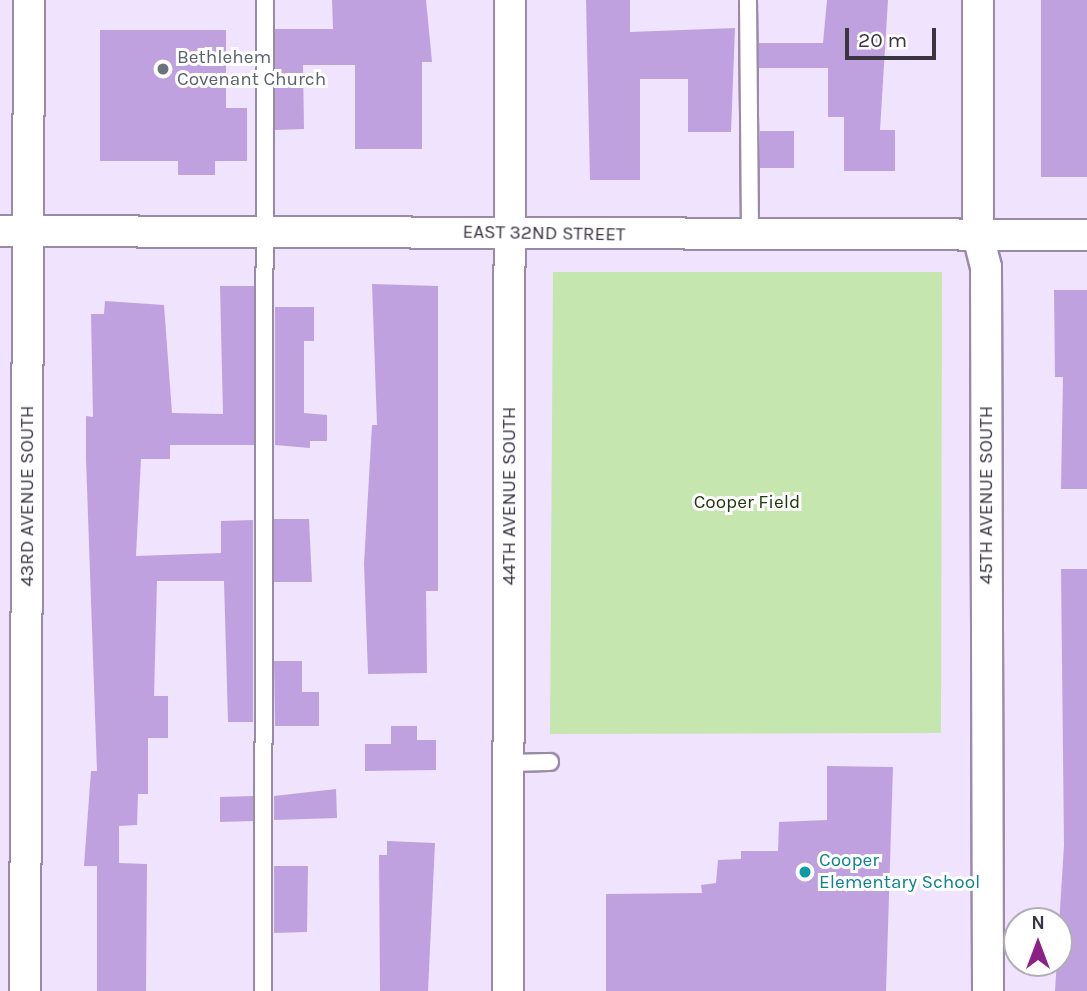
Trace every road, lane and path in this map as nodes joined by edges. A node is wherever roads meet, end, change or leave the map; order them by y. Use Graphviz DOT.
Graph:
graph roads {
  1 [pos="29,0"];
  2 [pos="265,0"];
  3 [pos="510,0"];
  4 [pos="748,0"];
  5 [pos="978,0"];
  6 [pos="0,231"];
  7 [pos="30,231"];
  8 [pos="265,232"];
  9 [pos="510,233"];
  10 [pos="978,235"];
  11 [pos="1087,235"];
  12 [pos="750,236"];
  13 [pos="509,762"];
  14 [pos="550,762"];
  15 [pos="26,991"];
  16 [pos="263,991"];
  17 [pos="508,991"];
  18 [pos="988,991"];
  1 -- 7 [label="street, 43RD AVENUE SOUTH"];
  2 -- 8 [label="lane"];
  3 -- 9 [label="street, 44TH AVENUE SOUTH"];
  4 -- 12 [label="lane"];
  5 -- 10 [label="street, 45TH AVENUE SOUTH"];
  6 -- 7 [label="street, EAST 32ND STREET"];
  7 -- 8 [label="street, EAST 32ND STREET"];
  7 -- 15 [label="street, 43RD AVENUE SOUTH"];
  8 -- 9 [label="street, EAST 32ND STREET"];
  8 -- 16 [label="lane"];
  9 -- 12 [label="street, EAST 32ND STREET"];
  9 -- 13 [label="street, 44TH AVENUE SOUTH"];
  10 -- 11 [label="street, EAST 32ND STREET"];
  10 -- 12 [label="street, EAST 32ND STREET"];
  10 -- 18 [label="street, 45TH AVENUE SOUTH"];
  13 -- 14 [label="lane"];
  13 -- 17 [label="street, 44TH AVENUE SOUTH"];
}
